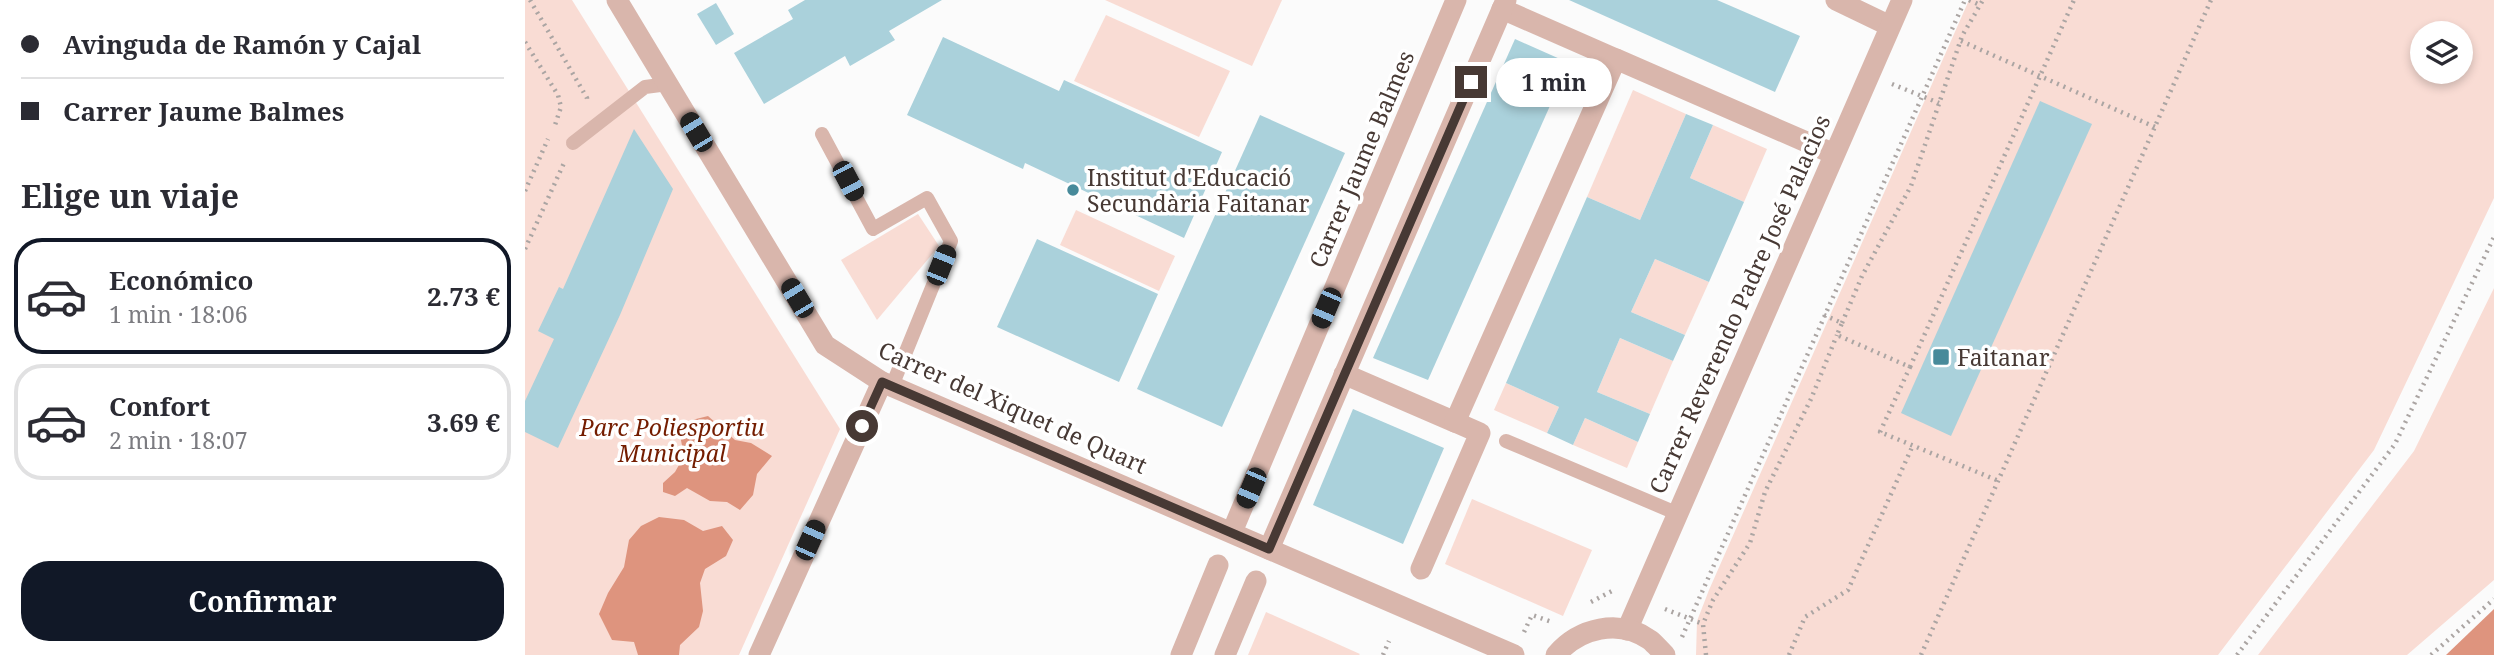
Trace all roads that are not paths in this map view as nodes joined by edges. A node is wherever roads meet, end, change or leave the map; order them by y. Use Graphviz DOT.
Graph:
graph roads {
  1 [pos="617,0"];
  2 [pos="1456,0"];
  3 [pos="1836,0"];
  4 [pos="1902,0"];
  5 [pos="1504,4"];
  6 [pos="1890,26"];
  7 [pos="1616,59"];
  8 [pos="668,84"];
  9 [pos="822,134"];
  10 [pos="573,143"];
  11 [pos="1834,154"];
  12 [pos="1344,374"];
  13 [pos="887,384"];
  14 [pos="1455,422"];
  15 [pos="1506,441"];
  16 [pos="1676,513"];
  17 [pos="1232,532"];
  18 [pos="1269,549"];
  19 [pos="1219,565"];
  20 [pos="1421,569"];
  21 [pos="1256,581"];
  22 [pos="1627,629"];
  23 [pos="1673,648"];
  24 [pos="759,655"];
  25 [pos="1181,655"];
  26 [pos="1225,655"];
  27 [pos="1514,655"];
  28 [pos="1556,655"];
  1 -- 8 [label="street, Carrer del Xiquet de Quart"];
  2 -- 17 [label="street, Carrer Jaume Balmes"];
  3 -- 6 [label="street"];
  4 -- 6 [label="street, Carrer Reverendo Padre José Palacios"];
  5 -- 7 [label="street"];
  5 -- 12 [label="street"];
  6 -- 11 [label="street, Carrer Reverendo Padre José Palacios"];
  7 -- 11 [label="street"];
  7 -- 14 [label="street"];
  8 -- 10 [label="lane"];
  8 -- 13 [label="street, Carrer del Xiquet de Quart"];
  9 -- 13 [label="lane"];
  11 -- 16 [label="street, Carrer Reverendo Padre José Palacios"];
  12 -- 14 [label="street"];
  12 -- 18 [label="street"];
  13 -- 17 [label="street, Carrer del Xiquet de Quart"];
  13 -- 24 [label="street"];
  14 -- 20 [label="street"];
  15 -- 16 [label="lane"];
  16 -- 22 [label="street, Carrer Reverendo Padre José Palacios"];
  17 -- 18 [label="street, Carrer del Xiquet de Quart"];
  18 -- 27 [label="street, Carrer del Xiquet de Quart"];
  19 -- 25 [label="street"];
  21 -- 26 [label="street"];
  22 -- 23 [label="street"];
  22 -- 28 [label="street"];
}
